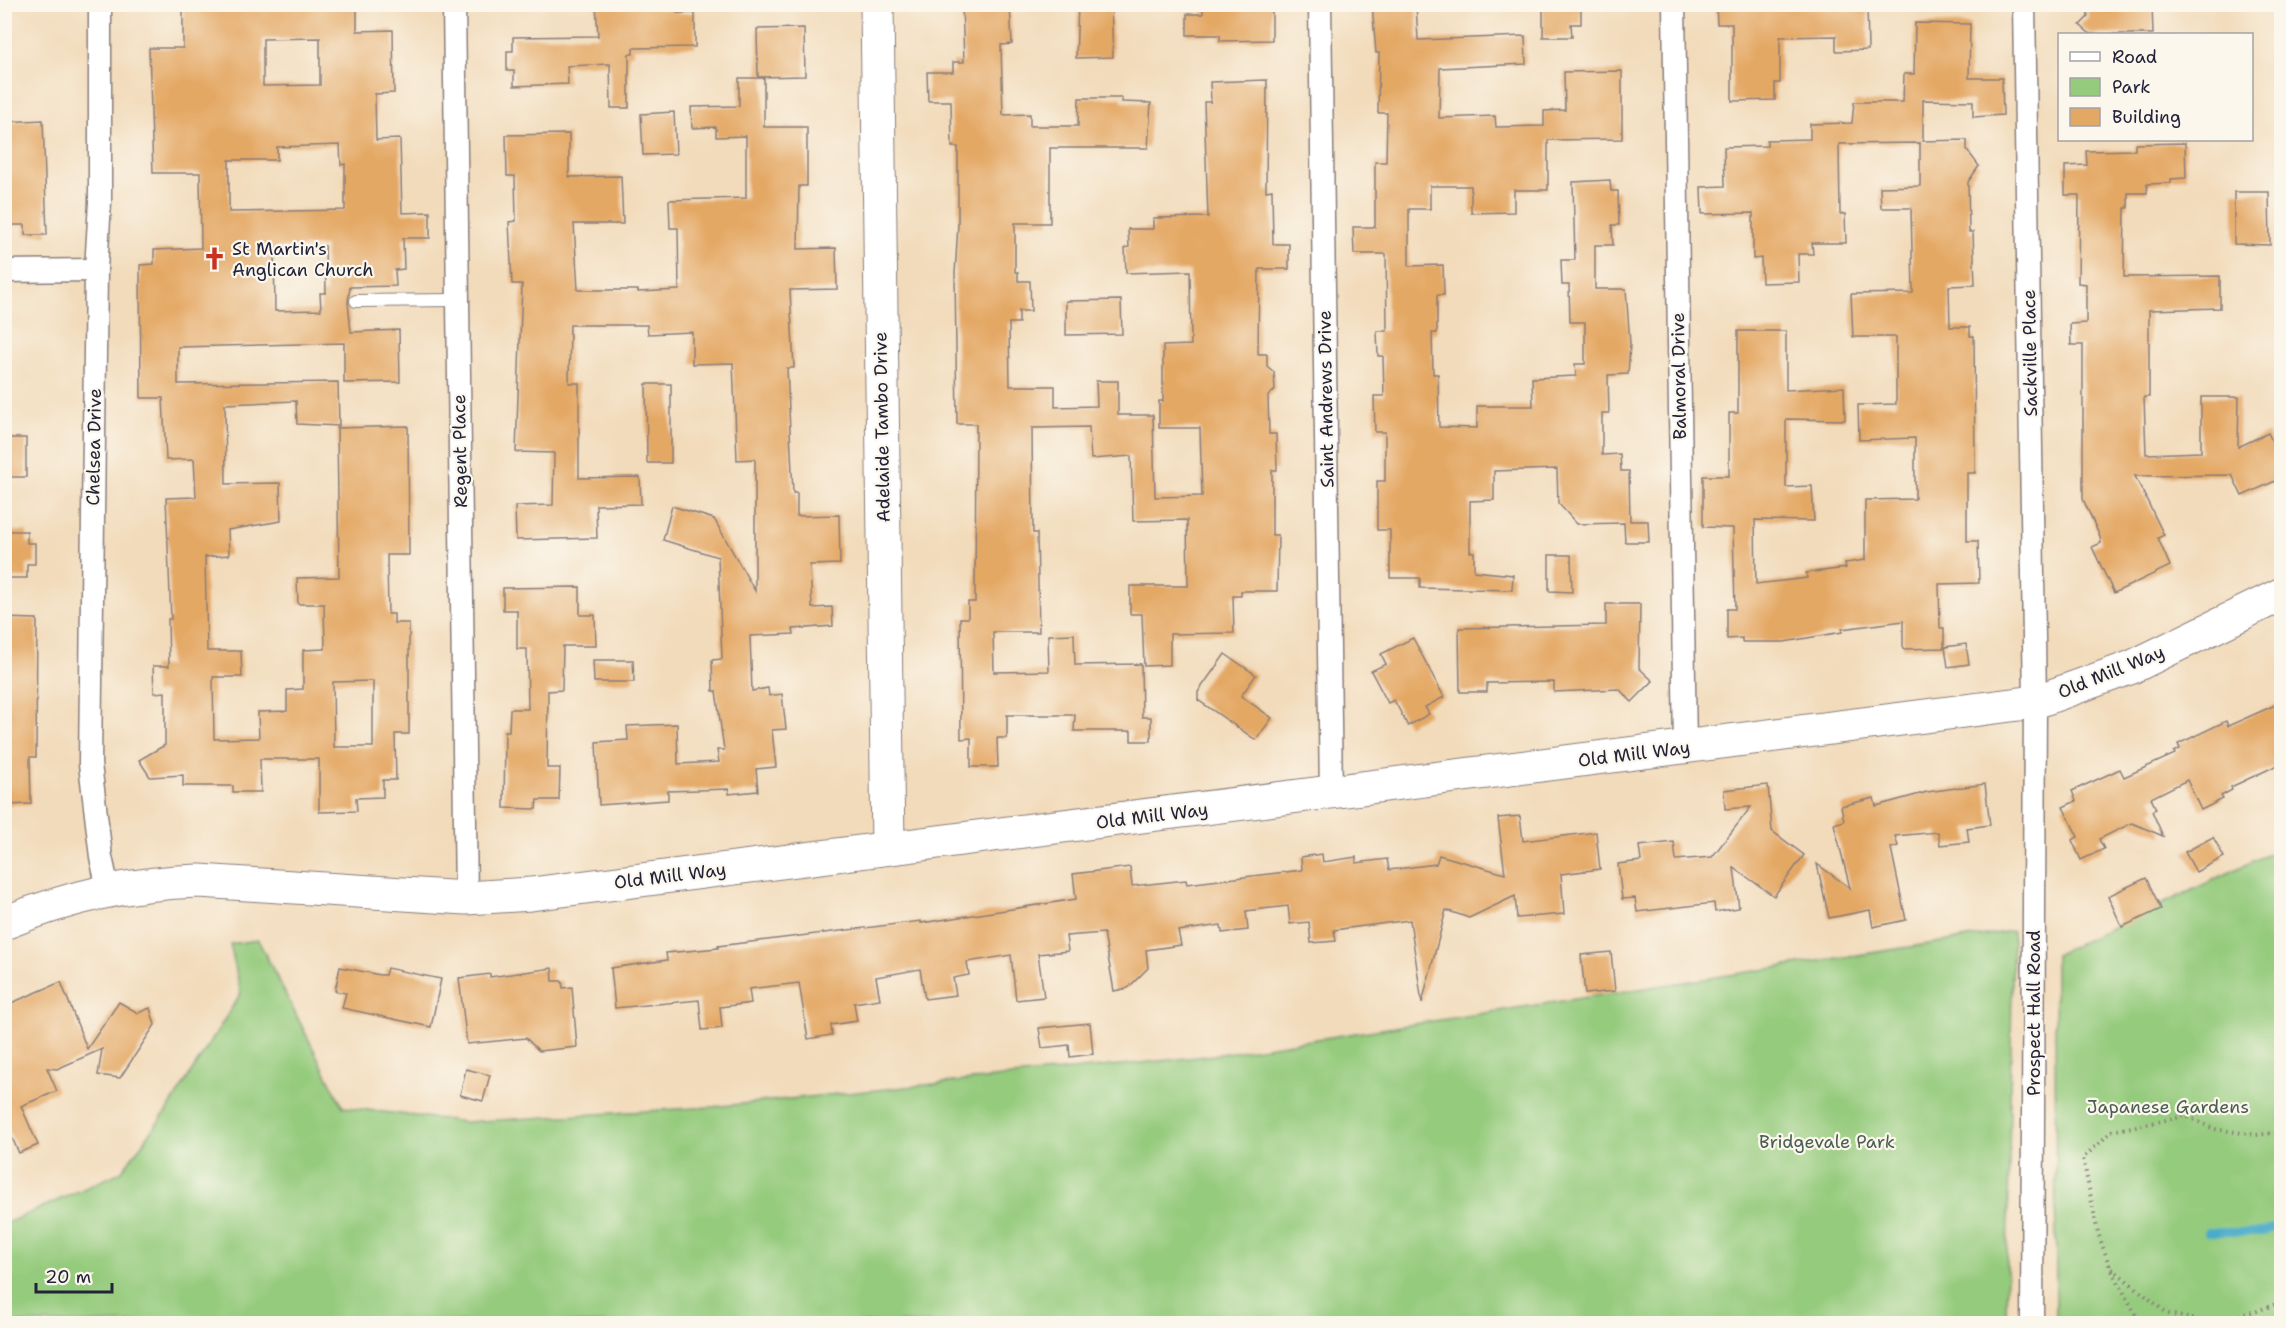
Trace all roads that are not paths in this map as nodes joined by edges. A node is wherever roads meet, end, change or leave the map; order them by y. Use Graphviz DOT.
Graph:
graph roads {
  1 [pos="100,4"];
  2 [pos="453,4"];
  3 [pos="877,4"];
  4 [pos="1320,4"];
  5 [pos="1674,4"];
  6 [pos="2024,4"];
  7 [pos="4,270"];
  8 [pos="96,270"];
  9 [pos="458,300"];
  10 [pos="356,301"];
  11 [pos="2282,594"];
  12 [pos="2035,702"];
  13 [pos="1685,748"];
  14 [pos="1331,794"];
  15 [pos="888,849"];
  16 [pos="108,889"];
  17 [pos="466,898"];
  18 [pos="4,923"];
  19 [pos="2032,1323"];
  1 -- 8 [label="street, Chelsea Drive"];
  2 -- 9 [label="street, Regent Place"];
  3 -- 15 [label="street, Adelaide Tambo Drive"];
  4 -- 14 [label="street, Saint Andrews Drive"];
  5 -- 13 [label="street, Balmoral Drive"];
  6 -- 12 [label="street, Sackville Place"];
  7 -- 8 [label="street"];
  8 -- 16 [label="street, Chelsea Drive"];
  9 -- 10 [label="lane"];
  9 -- 17 [label="street, Regent Place"];
  11 -- 12 [label="street, Old Mill Way"];
  12 -- 13 [label="street, Old Mill Way"];
  12 -- 19 [label="street, Prospect Hall Road"];
  13 -- 14 [label="street, Old Mill Way"];
  14 -- 15 [label="street, Old Mill Way"];
  15 -- 17 [label="street, Old Mill Way"];
  16 -- 17 [label="street, Old Mill Way"];
  16 -- 18 [label="street, Old Mill Way"];
}
